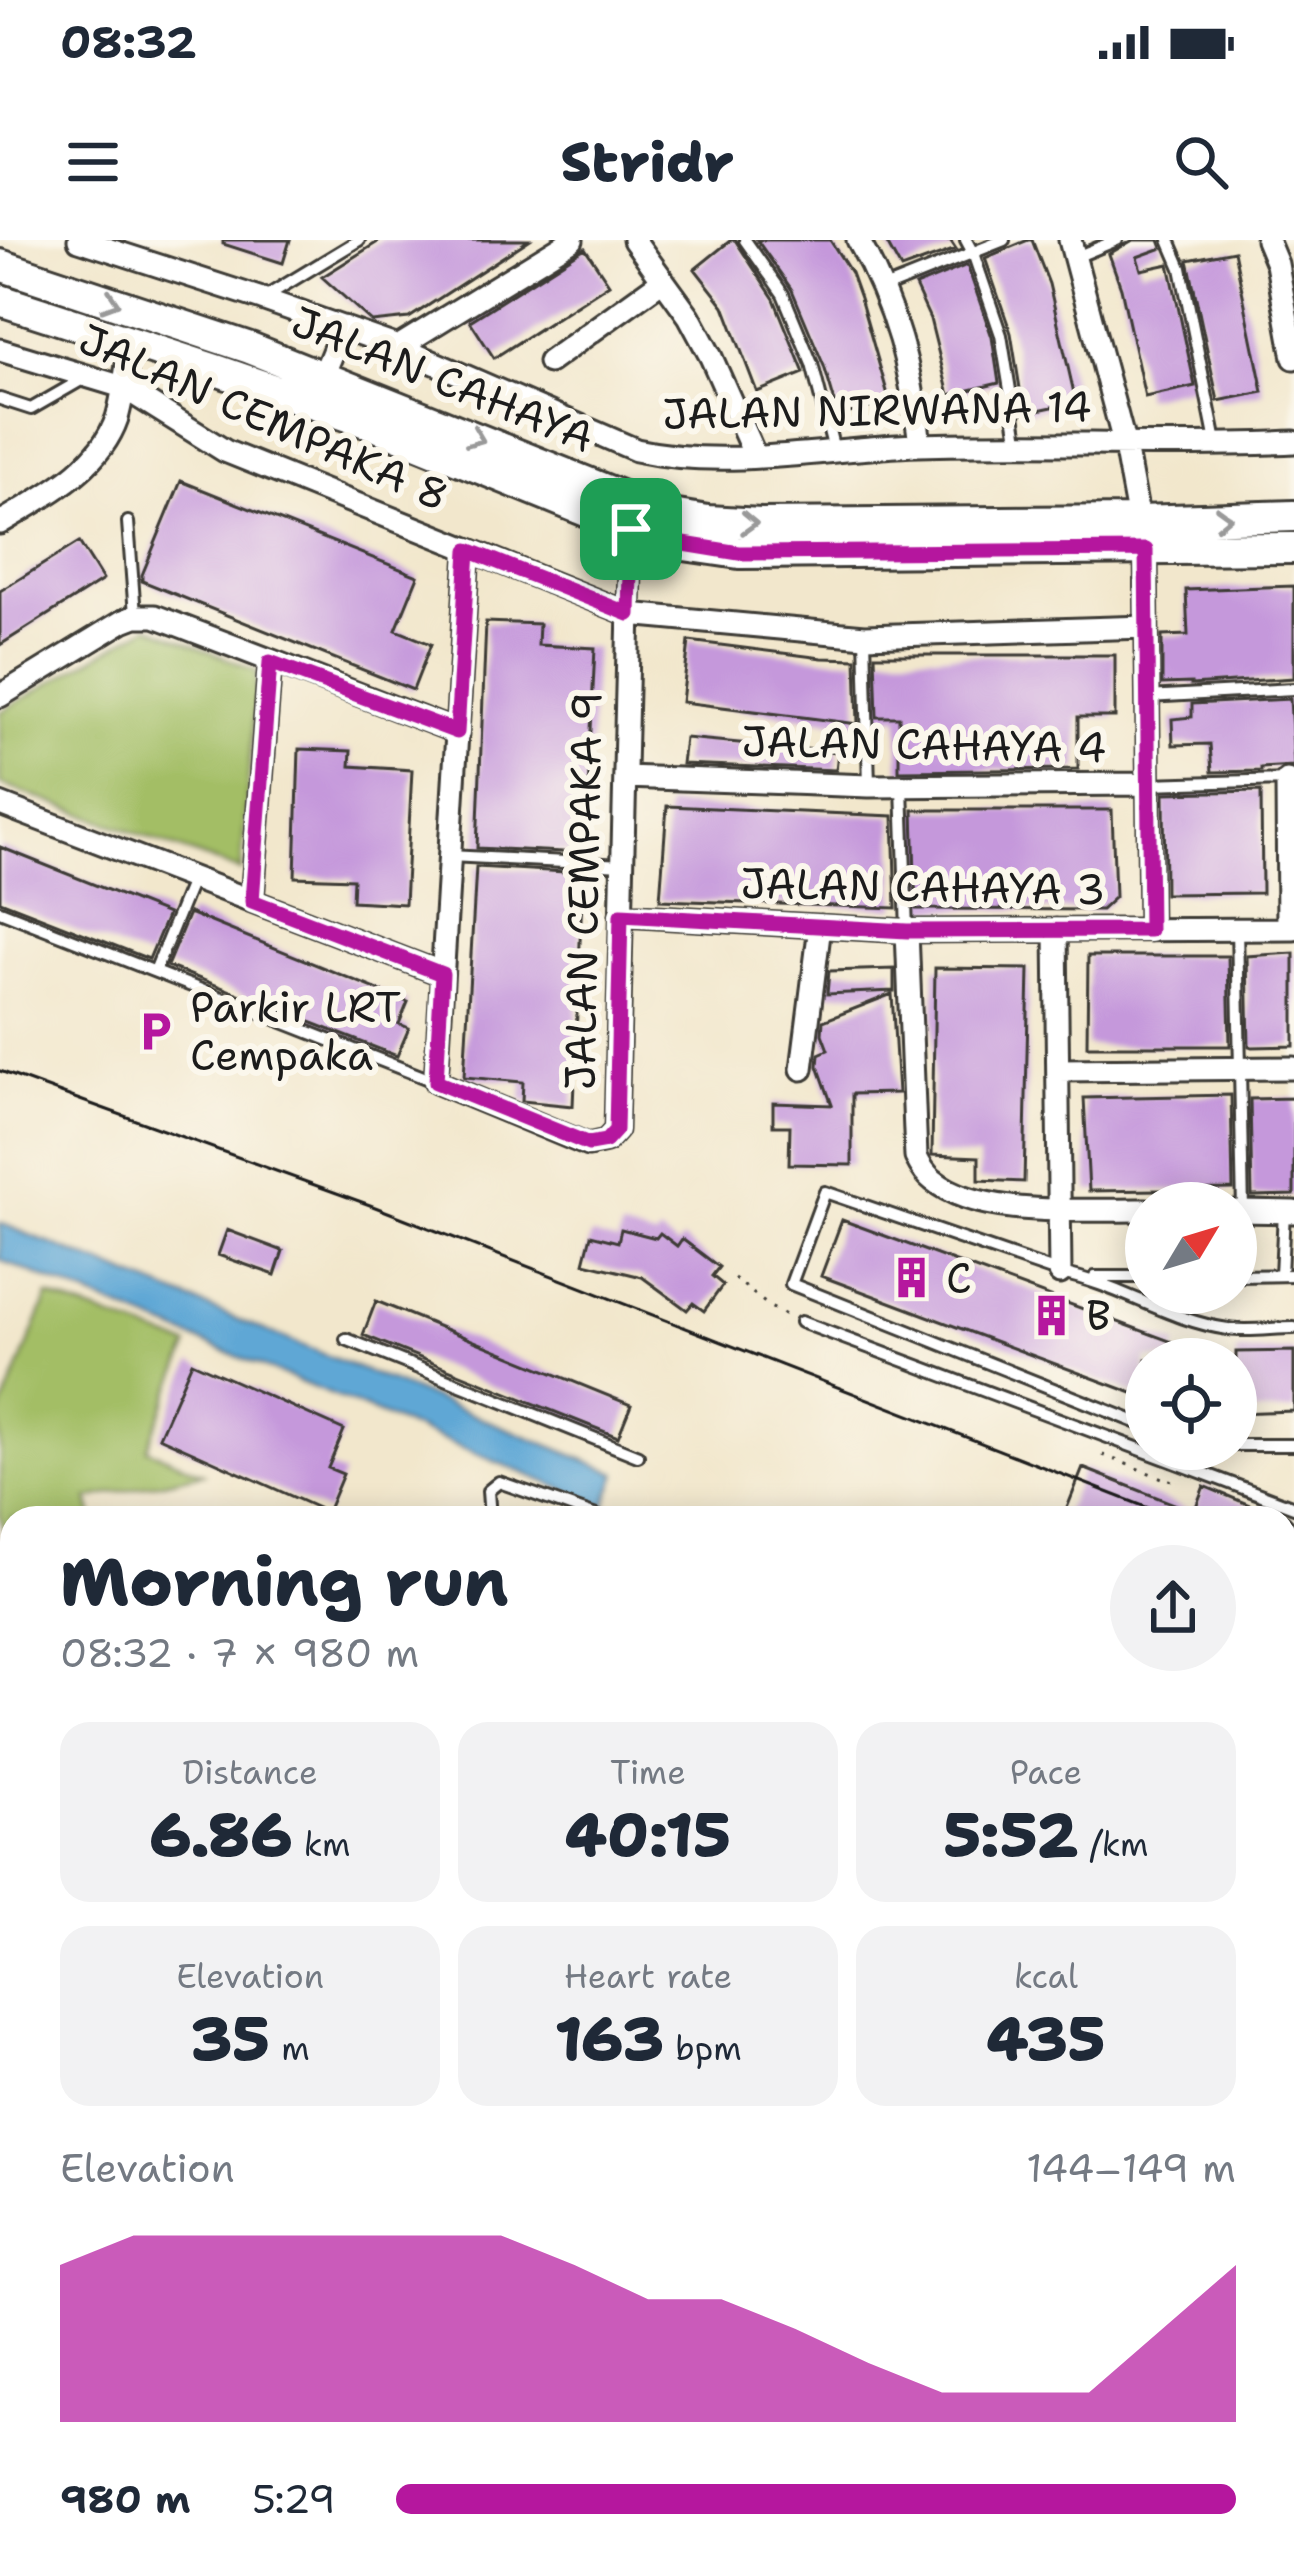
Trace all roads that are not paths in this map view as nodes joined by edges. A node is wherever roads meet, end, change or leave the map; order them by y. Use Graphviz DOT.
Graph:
graph roads {
  1 [pos="79,240"];
  2 [pos="359,240"];
  3 [pos="572,240"];
  4 [pos="634,240"];
  5 [pos="745,240"];
  6 [pos="858,240"];
  7 [pos="966,240"];
  8 [pos="1004,240"];
  9 [pos="1118,240"];
  10 [pos="1169,240"];
  11 [pos="1267,240"];
  12 [pos="1073,248"];
  13 [pos="973,253"];
  14 [pos="1285,264"];
  15 [pos="0,265"];
  16 [pos="663,280"];
  17 [pos="884,288"];
  18 [pos="262,299"];
  19 [pos="0,300"];
  20 [pos="343,327"];
  21 [pos="130,344"];
  22 [pos="398,347"];
  23 [pos="0,350"];
  24 [pos="1294,354"];
  25 [pos="549,362"];
  26 [pos="89,375"];
  27 [pos="323,376"];
  28 [pos="123,387"];
  29 [pos="0,399"];
  30 [pos="1294,442"];
  31 [pos="920,445"];
  32 [pos="1019,446"];
  33 [pos="1124,446"];
  34 [pos="1217,446"];
  35 [pos="833,450"];
  36 [pos="755,456"];
  37 [pos="1294,516"];
  38 [pos="128,522"];
  39 [pos="0,523"];
  40 [pos="631,529"];
  41 [pos="1143,535"];
  42 [pos="1294,548"];
  43 [pos="468,550"];
  44 [pos="629,614"];
  45 [pos="136,616"];
  46 [pos="1146,627"];
  47 [pos="865,636"];
  48 [pos="270,662"];
  49 [pos="1294,689"];
  50 [pos="0,695"];
  51 [pos="1148,697"];
  52 [pos="457,732"];
  53 [pos="625,777"];
  54 [pos="1290,780"];
  55 [pos="1148,784"];
  56 [pos="868,786"];
  57 [pos="902,787"];
  58 [pos="0,804"];
  59 [pos="449,856"];
  60 [pos="622,865"];
  61 [pos="193,878"];
  62 [pos="252,901"];
  63 [pos="0,910"];
  64 [pos="621,915"];
  65 [pos="820,926"];
  66 [pos="1237,928"];
  67 [pos="1291,928"];
  68 [pos="1056,930"];
  69 [pos="1150,930"];
  70 [pos="907,931"];
  71 [pos="155,971"];
  72 [pos="442,974"];
  73 [pos="1240,1068"];
  74 [pos="1294,1068"];
  75 [pos="802,1069"];
  76 [pos="1058,1070"];
  77 [pos="436,1082"];
  78 [pos="1239,1182"];
  79 [pos="1059,1208"];
  80 [pos="1125,1210"];
  81 [pos="1257,1211"];
  82 [pos="1289,1212"];
  83 [pos="1060,1273"];
  84 [pos="1288,1275"];
  85 [pos="1257,1276"];
  86 [pos="1125,1277"];
  87 [pos="1085,1278"];
  88 [pos="800,1322"];
  89 [pos="1294,1328"];
  90 [pos="346,1340"];
  91 [pos="1125,1418"];
  92 [pos="1257,1445"];
  93 [pos="1294,1445"];
  94 [pos="638,1456"];
  95 [pos="1288,1505"];
  96 [pos="489,1506"];
  97 [pos="568,1506"];
  1 -- 18 [label="street, JALAN NIRWANA 14"];
  2 -- 18 [label="lane"];
  3 -- 22 [label="street"];
  4 -- 16 [label="street"];
  5 -- 35 [label="lane"];
  6 -- 17 [label="street"];
  7 -- 13 [label="lane"];
  8 -- 13 [label="lane"];
  9 -- 12 [label="lane"];
  10 -- 34 [label="lane"];
  11 -- 14 [label="street"];
  12 -- 33 [label="street"];
  13 -- 17 [label="lane"];
  13 -- 32 [label="lane"];
  14 -- 24 [label="street"];
  15 -- 27 [label="main road, JALAN CAHAYA, one-way"];
  16 -- 25 [label="street"];
  16 -- 36 [label="street"];
  17 -- 31 [label="street"];
  18 -- 20 [label="street, JALAN NIRWANA 14"];
  19 -- 21 [label="main road, JALAN CAHAYA"];
  20 -- 22 [label="street, JALAN NIRWANA 14"];
  20 -- 27 [label="street"];
  21 -- 28 [label="street"];
  21 -- 40 [label="main road, JALAN CAHAYA"];
  22 -- 36 [label="street, JALAN NIRWANA 14"];
  23 -- 26 [label="street, JALAN CEMPAKA 8"];
  26 -- 28 [label="street, JALAN CEMPAKA 8"];
  26 -- 29 [label="lane"];
  27 -- 41 [label="main road, JALAN CAHAYA, one-way"];
  28 -- 39 [label="street"];
  28 -- 43 [label="street, JALAN CEMPAKA 8"];
  30 -- 34 [label="street, JALAN NIRWANA 14"];
  31 -- 32 [label="street, JALAN NIRWANA 14"];
  31 -- 35 [label="street, JALAN NIRWANA 14"];
  32 -- 33 [label="street, JALAN NIRWANA 14"];
  33 -- 34 [label="street, JALAN NIRWANA 14"];
  33 -- 41 [label="street"];
  35 -- 36 [label="street, JALAN NIRWANA 14"];
  41 -- 37 [label="main road, JALAN CAHAYA, one-way"];
  38 -- 45 [label="lane"];
  40 -- 41 [label="main road, JALAN CAHAYA"];
  40 -- 44 [label="street, JALAN CEMPAKA 9"];
  41 -- 42 [label="main road, JALAN CAHAYA"];
  41 -- 46 [label="street"];
  43 -- 44 [label="street, JALAN CEMPAKA 8"];
  43 -- 52 [label="street"];
  44 -- 47 [label="street, JALAN CEMPAKA 8"];
  44 -- 53 [label="street, JALAN CEMPAKA 9"];
  45 -- 48 [label="street"];
  45 -- 50 [label="street"];
  46 -- 47 [label="street, JALAN CEMPAKA 8"];
  46 -- 51 [label="street"];
  47 -- 56 [label="lane"];
  48 -- 52 [label="street"];
  48 -- 62 [label="street"];
  49 -- 51 [label="lane"];
  51 -- 55 [label="street"];
  52 -- 59 [label="street"];
  53 -- 56 [label="street, JALAN CAHAYA 4"];
  53 -- 60 [label="street, JALAN CEMPAKA 9"];
  54 -- 55 [label="lane, JALAN CAHAYA 4"];
  54 -- 67 [label="street"];
  55 -- 57 [label="street, JALAN CAHAYA 4"];
  55 -- 69 [label="street"];
  56 -- 57 [label="street, JALAN CAHAYA 4"];
  57 -- 70 [label="lane"];
  58 -- 61 [label="street"];
  59 -- 60 [label="lane"];
  59 -- 72 [label="street"];
  60 -- 64 [label="street, JALAN CEMPAKA 9"];
  61 -- 62 [label="street"];
  61 -- 71 [label="lane"];
  62 -- 72 [label="street"];
  63 -- 71 [label="lane"];
  64 -- 65 [label="street, JALAN CAHAYA 3"];
  64 -- 77 [label="street, JALAN CEMPAKA 9"];
  65 -- 70 [label="street, JALAN CAHAYA 3"];
  65 -- 75 [label="street"];
  66 -- 67 [label="street, JALAN CAHAYA 3"];
  66 -- 69 [label="street, JALAN CAHAYA 3"];
  66 -- 73 [label="lane"];
  68 -- 69 [label="street, JALAN CAHAYA 3"];
  68 -- 70 [label="street, JALAN CAHAYA 3"];
  68 -- 76 [label="street"];
  70 -- 79 [label="street"];
  71 -- 77 [label="lane"];
  72 -- 77 [label="street"];
  73 -- 74 [label="street"];
  73 -- 76 [label="street"];
  73 -- 78 [label="lane"];
  76 -- 79 [label="street"];
  79 -- 80 [label="street"];
  79 -- 83 [label="street"];
  81 -- 82 [label="street"];
  82 -- 84 [label="lane"];
  83 -- 87 [label="lane"];
  83 -- 91 [label="lane"];
  84 -- 85 [label="lane"];
  86 -- 87 [label="lane"];
  87 -- 89 [label="lane"];
  88 -- 95 [label="lane"];
  90 -- 94 [label="lane"];
  92 -- 93 [label="lane"];
  96 -- 97 [label="lane"];
}
